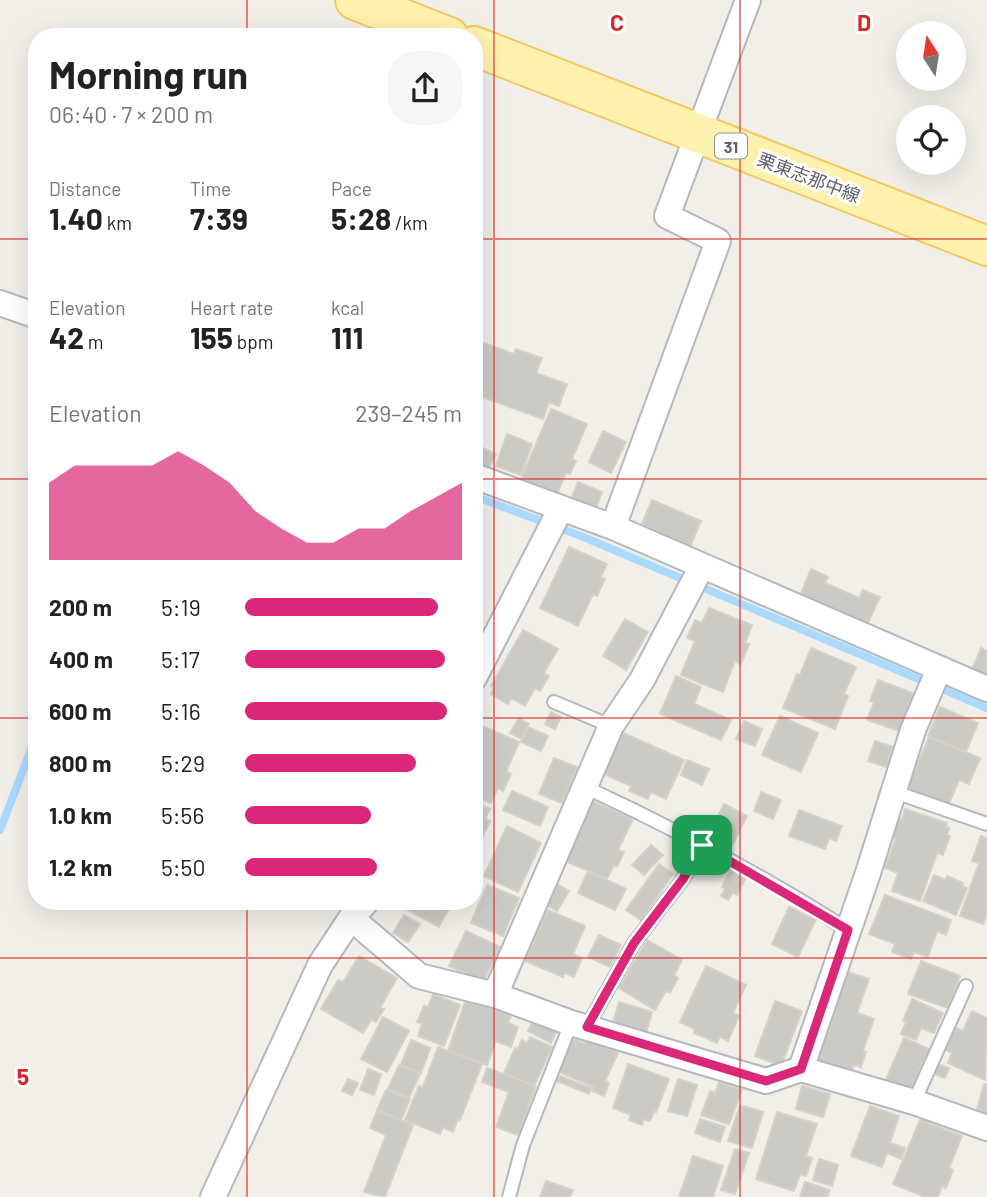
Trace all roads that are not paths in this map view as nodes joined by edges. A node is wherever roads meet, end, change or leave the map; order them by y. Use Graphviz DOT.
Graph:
graph roads {
  1 [pos="355,0"];
  2 [pos="748,0"];
  3 [pos="426,28"];
  4 [pos="483,50"];
  5 [pos="696,133"];
  6 [pos="987,246"];
  7 [pos="0,303"];
  8 [pos="28,314"];
  9 [pos="483,479"];
  10 [pos="561,508"];
  11 [pos="613,527"];
  12 [pos="702,566"];
  13 [pos="483,660"];
  14 [pos="939,669"];
  15 [pos="987,689"];
  16 [pos="554,702"];
  17 [pos="611,726"];
  18 [pos="584,788"];
  19 [pos="892,791"];
  20 [pos="987,824"];
  21 [pos="702,845"];
  22 [pos="359,910"];
  23 [pos="848,930"];
  24 [pos="966,986"];
  25 [pos="495,995"];
  26 [pos="579,1025"];
  27 [pos="801,1069"];
  28 [pos="914,1102"];
  29 [pos="987,1128"];
  30 [pos="213,1197"];
  31 [pos="509,1197"];
  1 -- 3 [label="main road"];
  2 -- 5 [label="street"];
  4 -- 5 [label="main road, 栗東志那中線 / 31"];
  5 -- 6 [label="main road, 栗東志那中線 / 31"];
  5 -- 11 [label="street"];
  7 -- 8 [label="street"];
  9 -- 10 [label="street"];
  10 -- 11 [label="street"];
  10 -- 13 [label="street"];
  11 -- 12 [label="street"];
  12 -- 14 [label="street"];
  12 -- 17 [label="street"];
  14 -- 15 [label="street"];
  14 -- 19 [label="street"];
  16 -- 17 [label="lane"];
  17 -- 18 [label="street"];
  18 -- 21 [label="lane"];
  18 -- 25 [label="street"];
  19 -- 20 [label="lane"];
  19 -- 23 [label="street"];
  21 -- 23 [label="lane"];
  21 -- 26 [label="lane"];
  22 -- 25 [label="street"];
  22 -- 30 [label="street"];
  23 -- 27 [label="street"];
  24 -- 28 [label="lane"];
  25 -- 26 [label="street"];
  26 -- 27 [label="street"];
  26 -- 31 [label="lane"];
  27 -- 28 [label="street"];
  28 -- 29 [label="street"];
}
